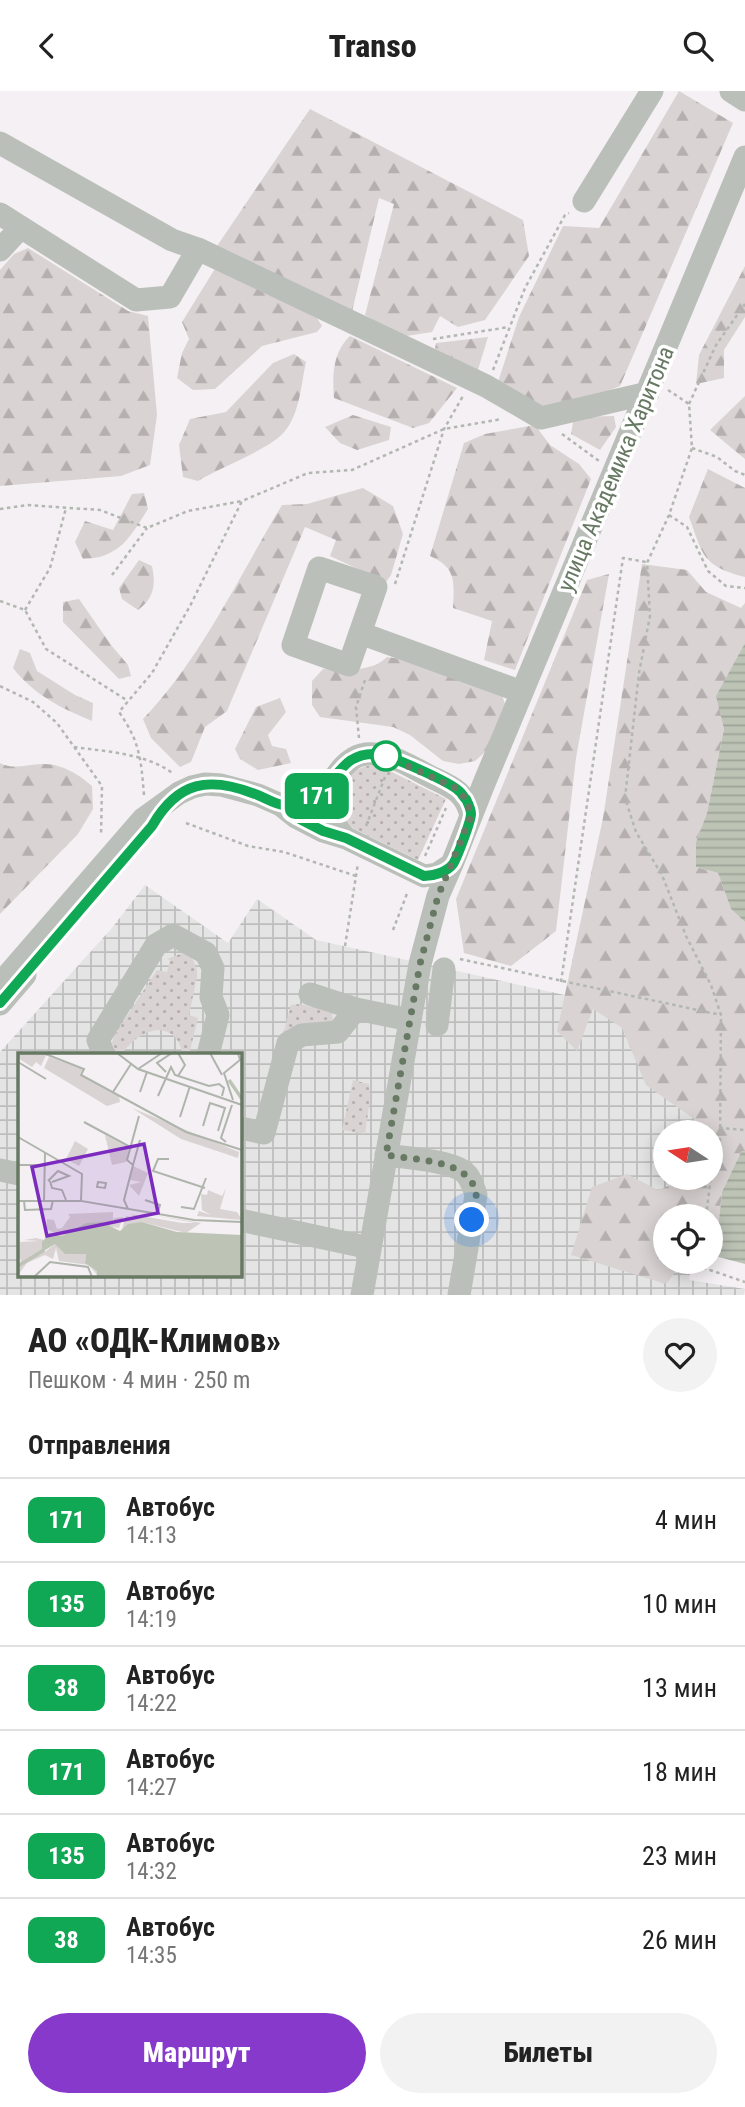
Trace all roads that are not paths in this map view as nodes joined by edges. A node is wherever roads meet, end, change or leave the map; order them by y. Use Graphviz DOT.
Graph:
graph roads {
  1 [pos="652,91"];
  2 [pos="731,91"];
  3 [pos="745,100"];
  4 [pos="0,143"];
  5 [pos="745,156"];
  6 [pos="584,201"];
  7 [pos="0,214"];
  8 [pos="21,227"];
  9 [pos="198,249"];
  10 [pos="0,250"];
  11 [pos="650,387"];
  12 [pos="360,633"];
  13 [pos="522,692"];
  14 [pos="485,781"];
  15 [pos="329,784"];
  16 [pos="453,796"];
  17 [pos="156,804"];
  18 [pos="281,805"];
  19 [pos="471,816"];
  20 [pos="354,842"];
  21 [pos="452,865"];
  22 [pos="450,964"];
  23 [pos="0,983"];
  24 [pos="310,994"];
  25 [pos="0,1003"];
  26 [pos="356,1009"];
  27 [pos="410,1020"];
  28 [pos="437,1025"];
  29 [pos="103,1053"];
  30 [pos="208,1053"];
  31 [pos="242,1128"];
  32 [pos="386,1155"];
  33 [pos="0,1170"];
  34 [pos="18,1174"];
  35 [pos="242,1220"];
  36 [pos="370,1248"];
  37 [pos="362,1295"];
  38 [pos="459,1295"];
  1 -- 6 [label="street"];
  2 -- 3 [label="street"];
  4 -- 9 [label="street"];
  5 -- 11 [label="street, улица Академика Харитона"];
  7 -- 8 [label="street"];
  8 -- 9 [label="street"];
  8 -- 10 [label="street"];
  9 -- 11 [label="street"];
  11 -- 13 [label="street, улица Академика Харитона"];
  12 -- 13 [label="street"];
  13 -- 14 [label="street, улица Академика Харитона"];
  14 -- 16 [label="street"];
  14 -- 19 [label="street, улица Академика Харитона"];
  15 -- 16 [label="street"];
  15 -- 18 [label="street"];
  15 -- 20 [label="street"];
  16 -- 19 [label="street"];
  17 -- 18 [label="street"];
  17 -- 23 [label="street"];
  17 -- 25 [label="street"];
  18 -- 20 [label="street"];
  19 -- 21 [label="street, улица Академика Харитона"];
  20 -- 21 [label="street"];
  21 -- 27 [label="street, улица Академика Харитона"];
  22 -- 28 [label="street"];
  24 -- 26 [label="street"];
  26 -- 27 [label="street"];
  26 -- 31 [label="street"];
  27 -- 32 [label="street, улица Академика Харитона"];
  29 -- 30 [label="street"];
  32 -- 36 [label="street, улица Академика Харитона"];
  32 -- 38 [label="street"];
  33 -- 34 [label="street"];
  35 -- 36 [label="street"];
  36 -- 37 [label="street, улица Академика Харитона"];
}
